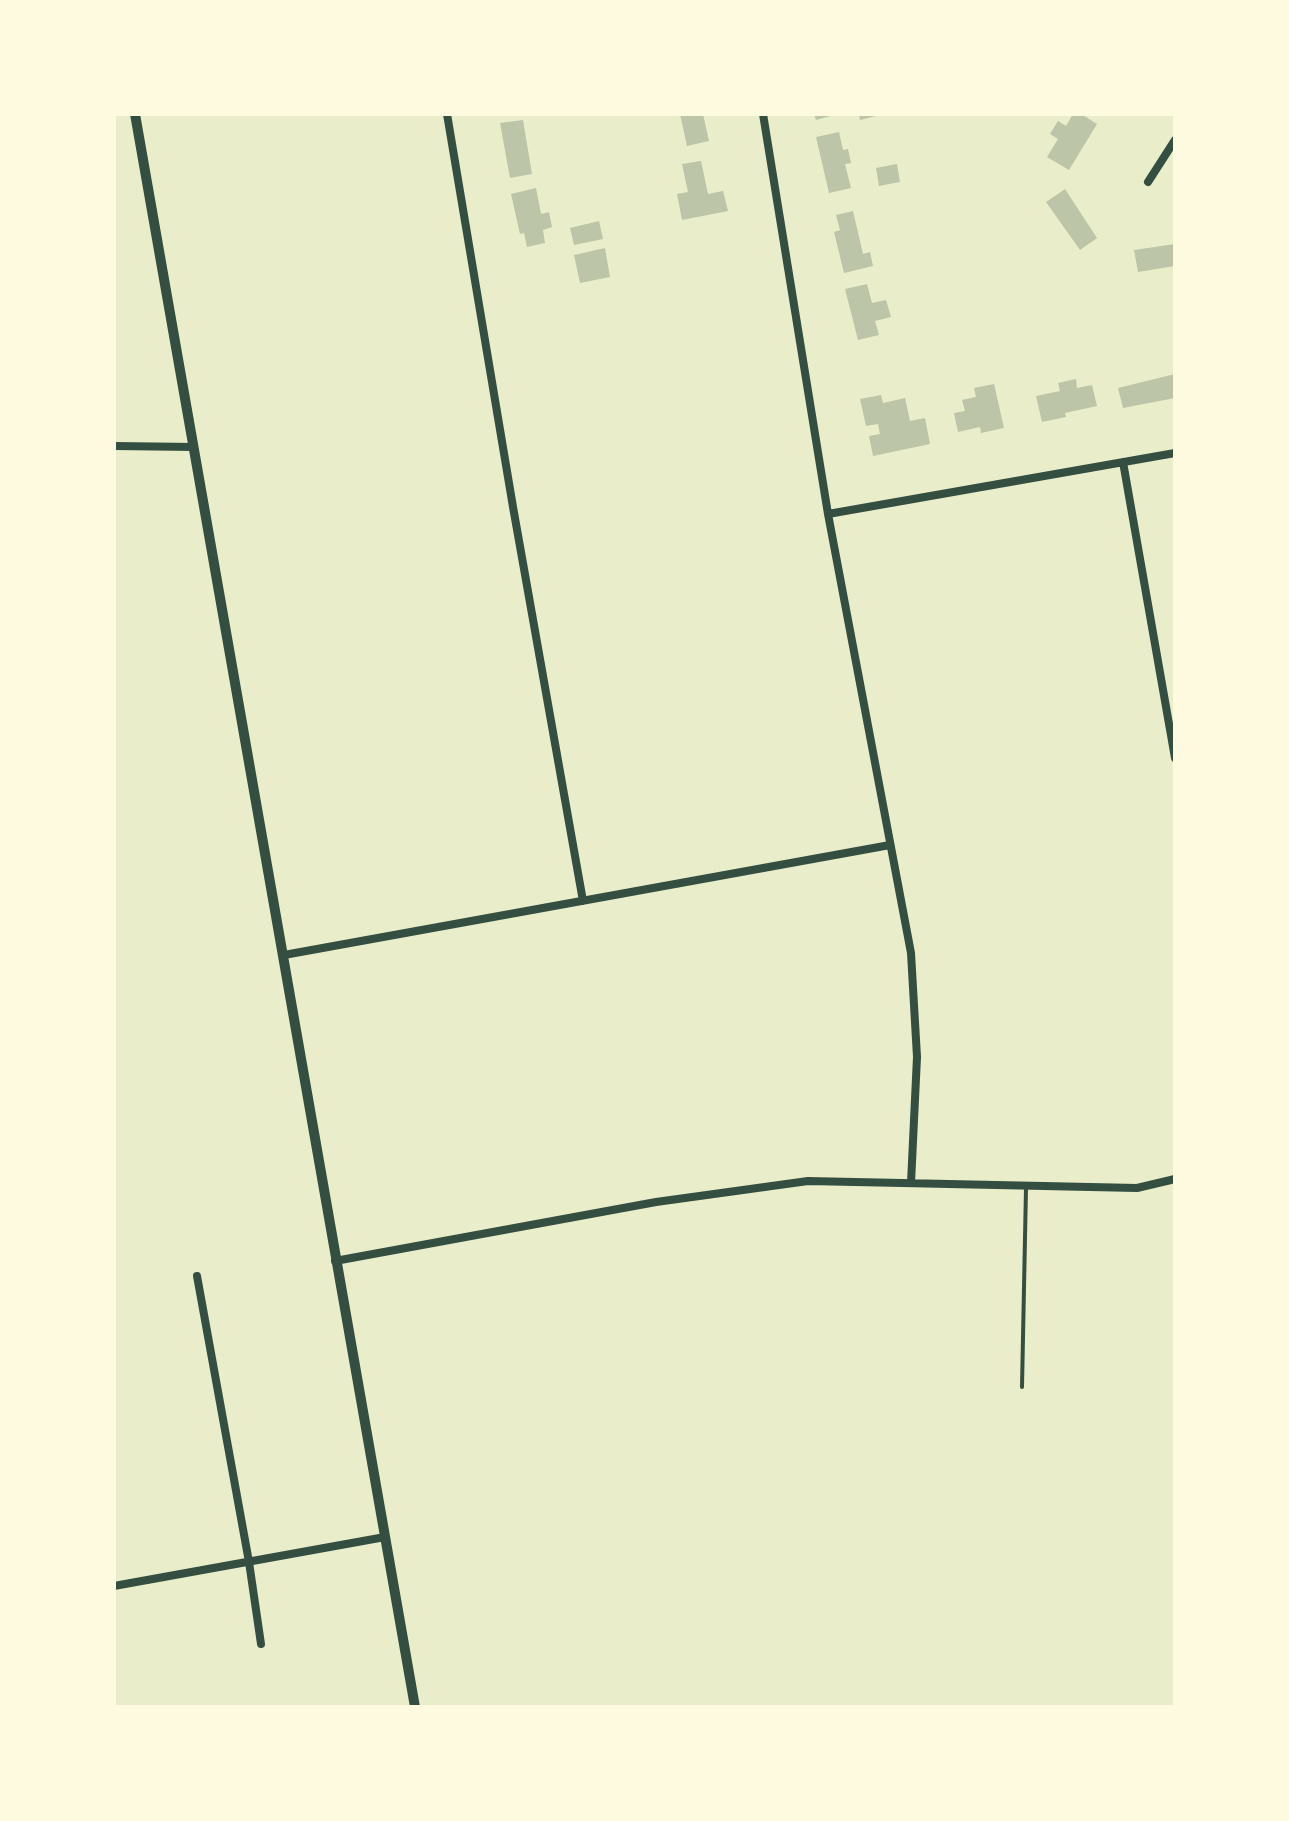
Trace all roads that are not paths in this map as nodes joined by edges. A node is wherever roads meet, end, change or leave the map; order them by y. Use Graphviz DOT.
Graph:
graph roads {
  1 [pos="135,114"];
  2 [pos="447,114"];
  3 [pos="763,114"];
  4 [pos="1175,140"];
  5 [pos="1148,182"];
  6 [pos="114,446"];
  7 [pos="194,447"];
  8 [pos="1175,453"];
  9 [pos="1123,462"];
  10 [pos="828,514"];
  11 [pos="1175,758"];
  12 [pos="890,845"];
  13 [pos="583,901"];
  14 [pos="284,955"];
  15 [pos="1175,1179"];
  16 [pos="911,1183"];
  17 [pos="1027,1185"];
  18 [pos="335,1261"];
  19 [pos="197,1276"];
  20 [pos="1022,1387"];
  21 [pos="385,1537"];
  22 [pos="249,1562"];
  23 [pos="114,1586"];
  24 [pos="261,1644"];
  25 [pos="415,1707"];
  1 -- 7 [label="street"];
  2 -- 13 [label="street"];
  3 -- 10 [label="street"];
  4 -- 5 [label="street"];
  6 -- 7 [label="street"];
  7 -- 14 [label="street"];
  8 -- 9 [label="street"];
  9 -- 10 [label="street"];
  9 -- 11 [label="street"];
  10 -- 12 [label="street"];
  12 -- 13 [label="street"];
  12 -- 16 [label="street"];
  13 -- 14 [label="street"];
  14 -- 18 [label="street"];
  15 -- 17 [label="street"];
  16 -- 17 [label="street"];
  16 -- 18 [label="street"];
  17 -- 20 [label="lane"];
  18 -- 21 [label="street"];
  19 -- 22 [label="street"];
  21 -- 22 [label="street"];
  21 -- 25 [label="street"];
  22 -- 23 [label="street"];
  22 -- 24 [label="street"];
}
